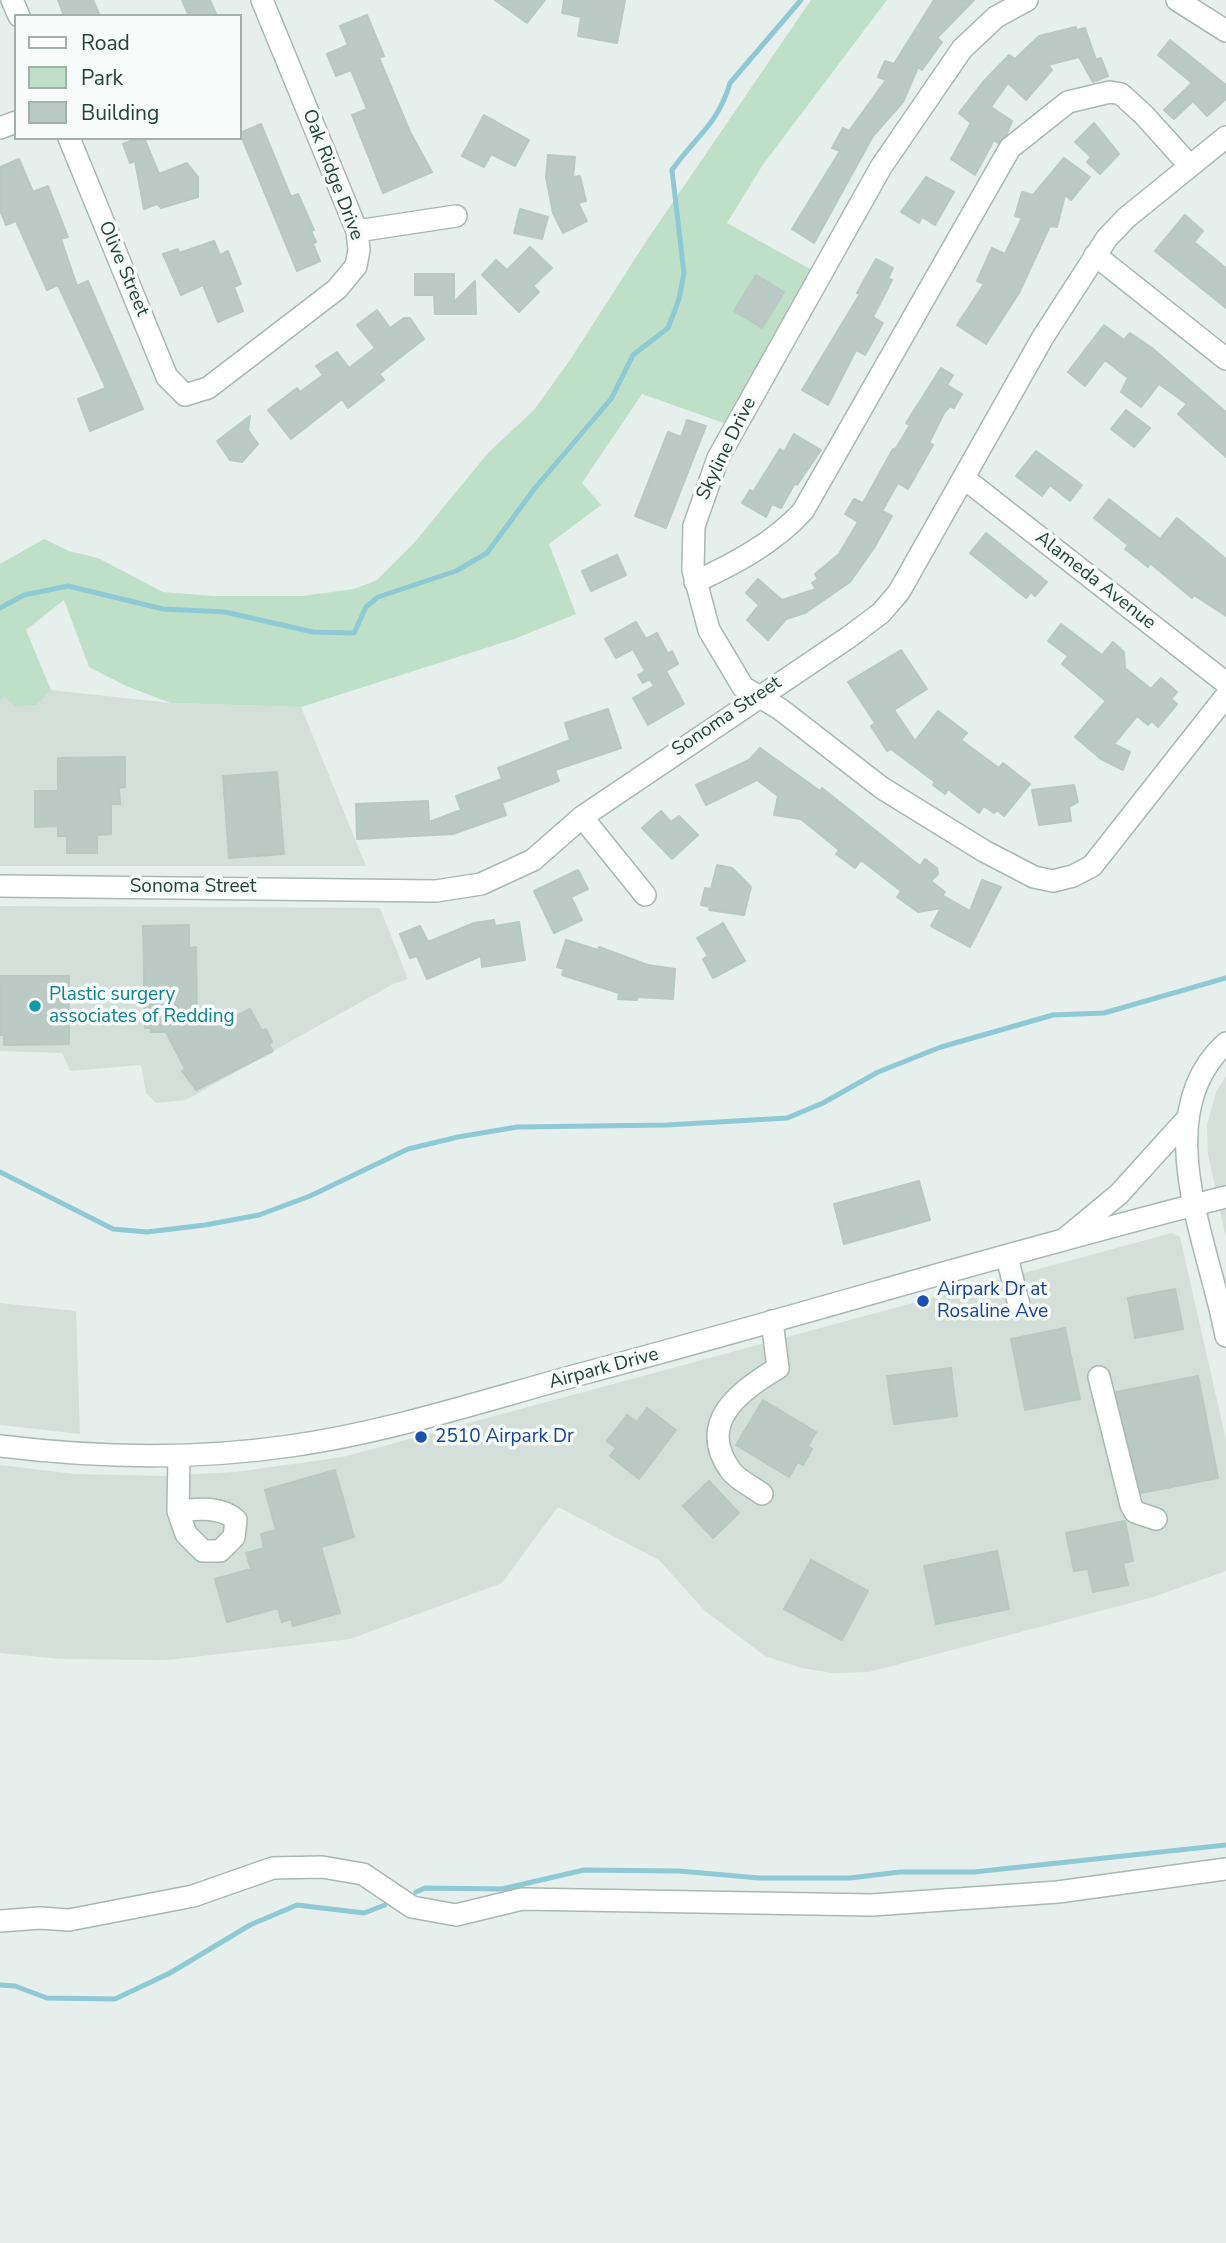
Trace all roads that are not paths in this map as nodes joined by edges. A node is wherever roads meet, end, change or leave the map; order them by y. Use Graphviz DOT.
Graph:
graph roads {
  1 [pos="262,0"];
  2 [pos="1027,0"];
  3 [pos="1177,0"];
  4 [pos="1226,31"];
  5 [pos="1226,137"];
  6 [pos="70,140"];
  7 [pos="1189,166"];
  8 [pos="456,216"];
  9 [pos="357,231"];
  10 [pos="1095,255"];
  11 [pos="1226,359"];
  12 [pos="185,395"];
  13 [pos="965,479"];
  14 [pos="695,582"];
  15 [pos="1226,683"];
  16 [pos="757,696"];
  17 [pos="1226,696"];
  18 [pos="582,817"];
  19 [pos="0,886"];
  20 [pos="645,895"];
  21 [pos="1226,1044"];
  22 [pos="1185,1121"];
  23 [pos="1226,1197"];
  24 [pos="1195,1205"];
  25 [pos="1062,1242"];
  26 [pos="1007,1257"];
  27 [pos="1019,1305"];
  28 [pos="772,1321"];
  29 [pos="1226,1336"];
  30 [pos="1099,1377"];
  31 [pos="0,1446"];
  32 [pos="179,1456"];
  33 [pos="762,1494"];
  34 [pos="178,1511"];
  35 [pos="1156,1519"];
  36 [pos="1226,1869"];
  37 [pos="0,1922"];
  1 -- 9 [label="street, Oak Ridge Drive"];
  2 -- 14 [label="street, Skyline Drive"];
  3 -- 4 [label="street"];
  5 -- 7 [label="street, Sonoma Street"];
  6 -- 12 [label="street, Olive Street"];
  7 -- 10 [label="street, Sonoma Street"];
  7 -- 14 [label="street"];
  8 -- 9 [label="street"];
  9 -- 12 [label="street, Oak Ridge Drive"];
  10 -- 11 [label="street"];
  10 -- 13 [label="street, Sonoma Street"];
  13 -- 15 [label="street, Alameda Avenue"];
  13 -- 16 [label="street, Sonoma Street"];
  14 -- 16 [label="street, Skyline Drive"];
  16 -- 17 [label="street, Skyline Drive"];
  16 -- 18 [label="street, Sonoma Street"];
  18 -- 19 [label="street, Sonoma Street"];
  18 -- 20 [label="street"];
  21 -- 22 [label="street"];
  22 -- 24 [label="street"];
  22 -- 25 [label="street"];
  23 -- 24 [label="street, Airpark Drive"];
  24 -- 25 [label="street, Airpark Drive"];
  24 -- 29 [label="street"];
  25 -- 26 [label="street, Airpark Drive"];
  26 -- 27 [label="street"];
  26 -- 28 [label="street, Airpark Drive"];
  28 -- 32 [label="street, Airpark Drive"];
  28 -- 33 [label="street"];
  30 -- 35 [label="street"];
  31 -- 32 [label="street, Airpark Drive"];
  32 -- 34 [label="street"];
  36 -- 37 [label="street"];
}
